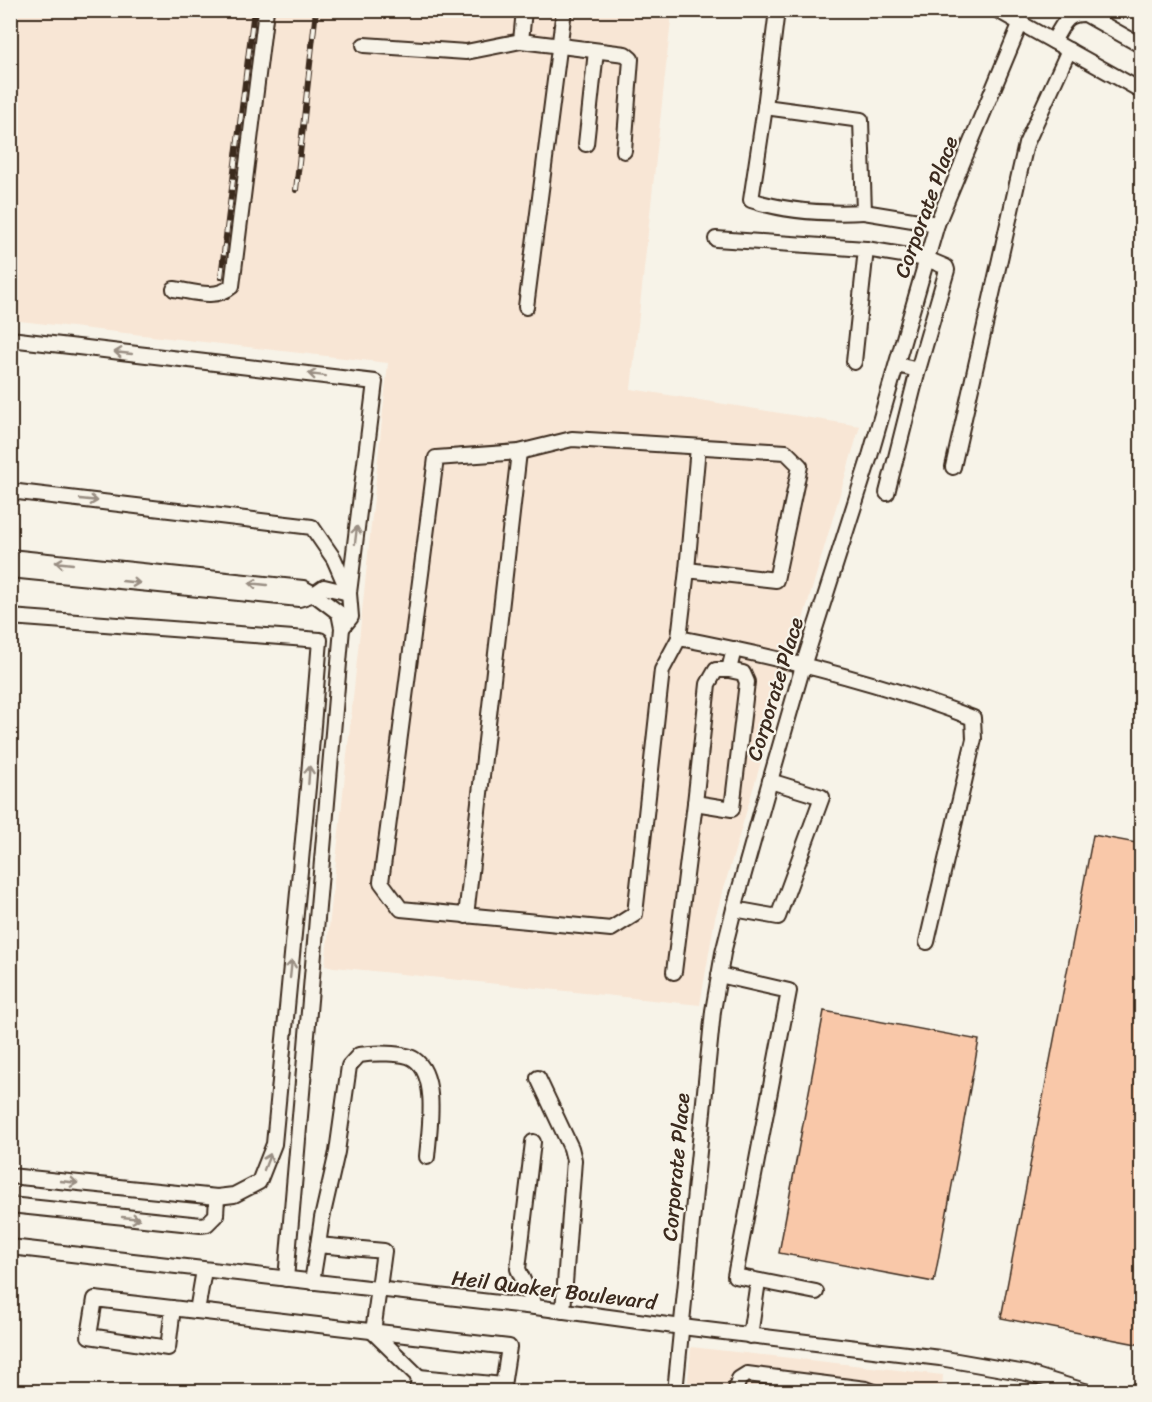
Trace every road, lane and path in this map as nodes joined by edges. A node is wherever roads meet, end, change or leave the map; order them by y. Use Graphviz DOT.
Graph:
graph roads {
  1 [pos="266,10"];
  2 [pos="524,10"];
  3 [pos="564,10"];
  4 [pos="777,10"];
  5 [pos="997,10"];
  6 [pos="1021,22"];
  7 [pos="520,41"];
  8 [pos="1053,41"];
  9 [pos="364,45"];
  10 [pos="1142,46"];
  11 [pos="560,47"];
  12 [pos="1069,50"];
  13 [pos="596,51"];
  14 [pos="1142,91"];
  15 [pos="765,107"];
  16 [pos="586,144"];
  17 [pos="624,151"];
  18 [pos="864,212"];
  19 [pos="937,224"];
  20 [pos="716,239"];
  21 [pos="866,249"];
  22 [pos="927,259"];
  23 [pos="174,289"];
  24 [pos="526,307"];
  25 [pos="10,339"];
  26 [pos="854,362"];
  27 [pos="897,365"];
  28 [pos="918,370"];
  29 [pos="698,447"];
  30 [pos="519,452"];
  31 [pos="953,467"];
  32 [pos="10,491"];
  33 [pos="887,493"];
  34 [pos="10,557"];
  35 [pos="10,570"];
  36 [pos="687,570"];
  37 [pos="349,593"];
  38 [pos="315,594"];
  39 [pos="10,617"];
  40 [pos="342,628"];
  41 [pos="679,638"];
  42 [pos="734,649"];
  43 [pos="803,666"];
  44 [pos="729,670"];
  45 [pos="770,781"];
  46 [pos="695,803"];
  47 [pos="734,909"];
  48 [pos="465,916"];
  49 [pos="927,942"];
  50 [pos="674,972"];
  51 [pos="719,975"];
  52 [pos="538,1078"];
  53 [pos="533,1142"];
  54 [pos="427,1157"];
  55 [pos="10,1176"];
  56 [pos="217,1197"];
  57 [pos="10,1205"];
  58 [pos="318,1245"];
  59 [pos="10,1247"];
  60 [pos="204,1270"];
  61 [pos="286,1279"];
  62 [pos="759,1281"];
  63 [pos="312,1282"];
  64 [pos="379,1290"];
  65 [pos="816,1292"];
  66 [pos="535,1307"];
  67 [pos="173,1308"];
  68 [pos="197,1311"];
  69 [pos="563,1311"];
  70 [pos="682,1328"];
  71 [pos="373,1332"];
  72 [pos="750,1336"];
  73 [pos="419,1377"];
  74 [pos="502,1388"];
  75 [pos="417,1392"];
  76 [pos="675,1392"];
  77 [pos="735,1392"];
  78 [pos="874,1392"];
  79 [pos="1088,1392"];
  1 -- 23 [label="street"];
  2 -- 7 [label="street"];
  3 -- 11 [label="street"];
  4 -- 15 [label="street"];
  5 -- 6 [label="street"];
  6 -- 8 [label="street"];
  6 -- 19 [label="street, Corporate Place"];
  7 -- 9 [label="street"];
  7 -- 11 [label="street"];
  8 -- 10 [label="street"];
  8 -- 12 [label="street"];
  11 -- 13 [label="street"];
  11 -- 24 [label="street"];
  12 -- 14 [label="street"];
  12 -- 31 [label="street"];
  13 -- 16 [label="street"];
  13 -- 17 [label="street"];
  15 -- 18 [label="street"];
  15 -- 18 [label="street"];
  18 -- 19 [label="street"];
  19 -- 22 [label="street, Corporate Place"];
  20 -- 21 [label="street"];
  21 -- 22 [label="street"];
  21 -- 26 [label="street"];
  22 -- 27 [label="street, Corporate Place"];
  22 -- 28 [label="street"];
  37 -- 25 [label="street, one-way"];
  27 -- 28 [label="street"];
  27 -- 43 [label="street, Corporate Place"];
  28 -- 33 [label="street"];
  29 -- 30 [label="street"];
  29 -- 36 [label="street"];
  29 -- 36 [label="street"];
  30 -- 48 [label="street"];
  30 -- 48 [label="street"];
  32 -- 37 [label="street, one-way"];
  38 -- 34 [label="street, one-way"];
  35 -- 38 [label="street, one-way"];
  36 -- 41 [label="street"];
  37 -- 38 [label="street"];
  37 -- 40 [label="street"];
  38 -- 40 [label="street"];
  56 -- 39 [label="street, one-way"];
  40 -- 61 [label="street"];
  41 -- 42 [label="street"];
  41 -- 48 [label="street"];
  42 -- 43 [label="street"];
  42 -- 44 [label="street"];
  43 -- 45 [label="street, Corporate Place"];
  43 -- 49 [label="street"];
  44 -- 46 [label="street"];
  44 -- 46 [label="street"];
  45 -- 47 [label="street, Corporate Place"];
  45 -- 47 [label="street"];
  46 -- 50 [label="street"];
  47 -- 51 [label="street, Corporate Place"];
  51 -- 62 [label="street"];
  51 -- 70 [label="street, Corporate Place"];
  52 -- 69 [label="street"];
  53 -- 66 [label="street"];
  54 -- 58 [label="street"];
  55 -- 56 [label="street, one-way"];
  57 -- 56 [label="street, one-way"];
  58 -- 63 [label="street"];
  58 -- 64 [label="street"];
  59 -- 60 [label="street, Heil Quaker Boulevard"];
  60 -- 61 [label="street, Heil Quaker Boulevard"];
  60 -- 68 [label="street"];
  61 -- 63 [label="street, Heil Quaker Boulevard"];
  62 -- 65 [label="street"];
  62 -- 72 [label="street"];
  63 -- 64 [label="street, Heil Quaker Boulevard"];
  64 -- 66 [label="street, Heil Quaker Boulevard"];
  64 -- 71 [label="street"];
  66 -- 69 [label="street, Heil Quaker Boulevard"];
  67 -- 67 [label="street"];
  67 -- 68 [label="street"];
  68 -- 71 [label="street"];
  69 -- 70 [label="street, Heil Quaker Boulevard"];
  70 -- 72 [label="street, Heil Quaker Boulevard"];
  70 -- 76 [label="street, Corporate Place"];
  71 -- 73 [label="street"];
  71 -- 74 [label="street"];
  72 -- 79 [label="street, Heil Quaker Boulevard"];
  73 -- 74 [label="street"];
  73 -- 75 [label="street"];
  77 -- 78 [label="street"];
}
